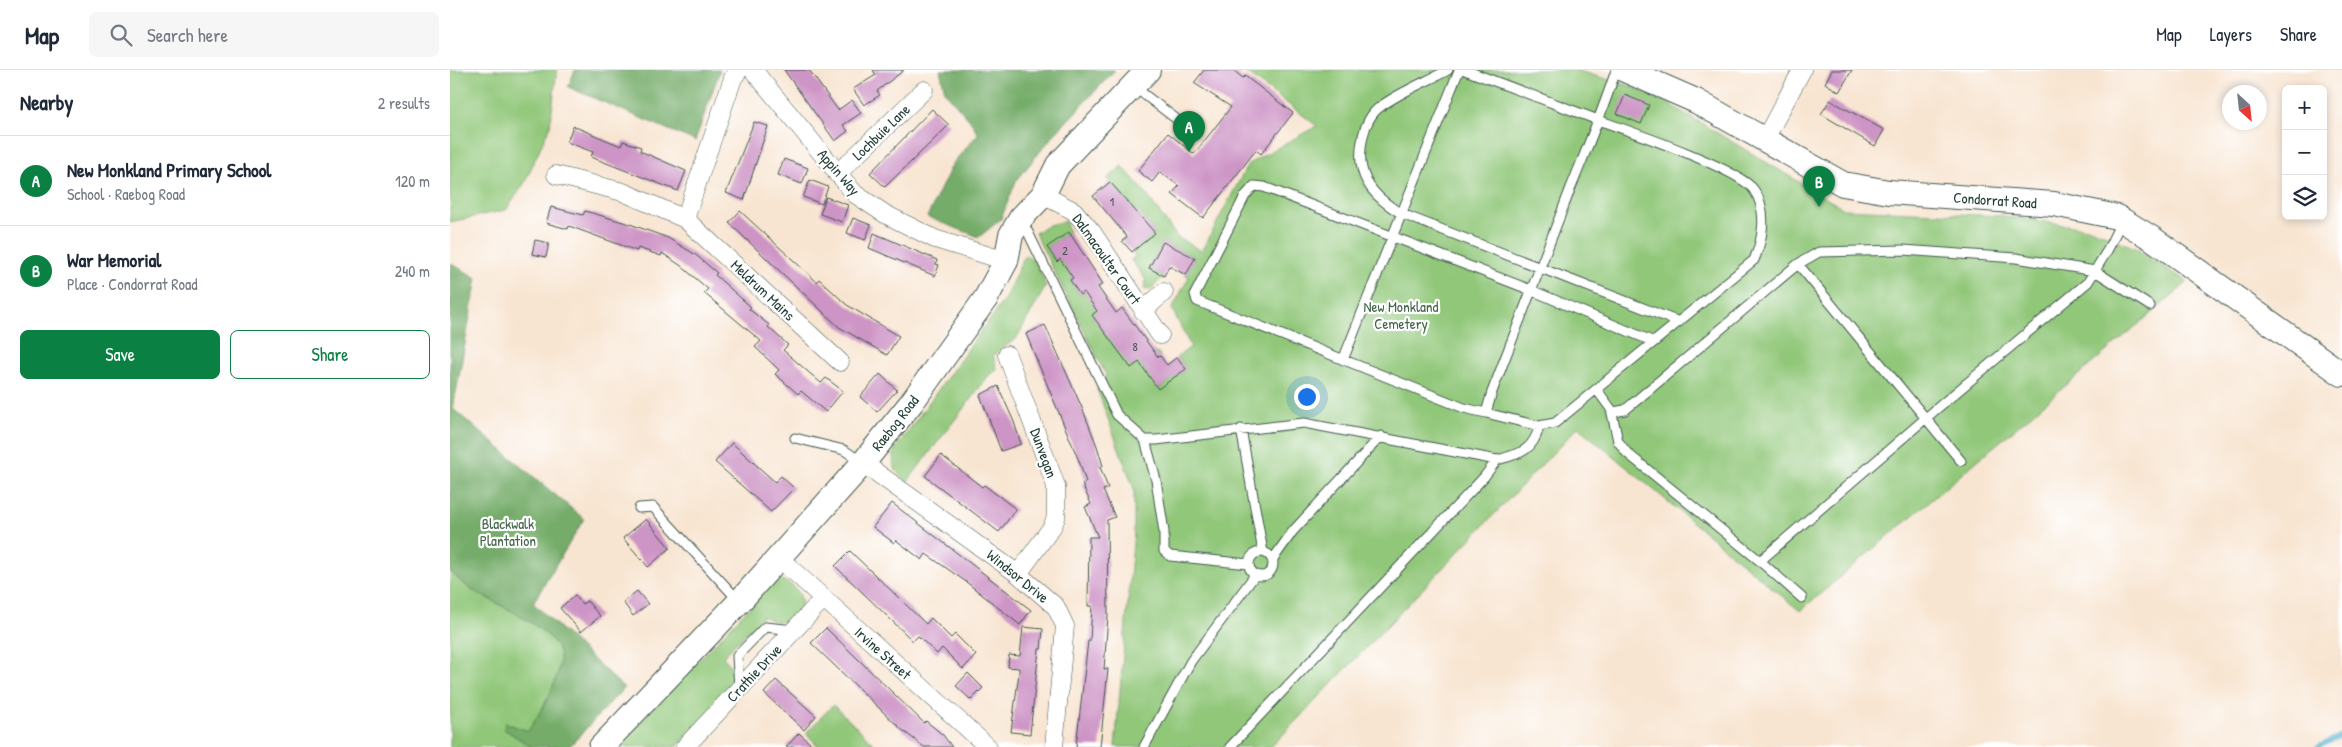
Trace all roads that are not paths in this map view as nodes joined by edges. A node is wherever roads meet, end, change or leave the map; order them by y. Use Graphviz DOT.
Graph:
graph roads {
  1 [pos="739,70"];
  2 [pos="753,70"];
  3 [pos="1448,70"];
  4 [pos="1459,70"];
  5 [pos="1465,70"];
  6 [pos="1616,70"];
  7 [pos="1625,70"];
  8 [pos="1802,70"];
  9 [pos="1140,78"];
  10 [pos="924,90"];
  11 [pos="1175,118"];
  12 [pos="1598,120"];
  13 [pos="1765,139"];
  14 [pos="837,174"];
  15 [pos="556,175"];
  16 [pos="1042,195"];
  17 [pos="1402,214"];
  18 [pos="1021,218"];
  19 [pos="685,219"];
  20 [pos="2122,219"];
  21 [pos="1393,237"];
  22 [pos="1006,261"];
  23 [pos="1798,264"];
  24 [pos="1540,266"];
  25 [pos="2095,271"];
  26 [pos="1531,290"];
  27 [pos="1164,292"];
  28 [pos="2150,306"];
  29 [pos="1144,311"];
  30 [pos="1679,322"];
  31 [pos="1160,335"];
  32 [pos="1654,342"];
  33 [pos="1007,355"];
  34 [pos="1344,360"];
  35 [pos="840,362"];
  36 [pos="2342,374"];
  37 [pos="1597,390"];
  38 [pos="1613,412"];
  39 [pos="1486,413"];
  40 [pos="1925,418"];
  41 [pos="1539,426"];
  42 [pos="1241,429"];
  43 [pos="1381,436"];
  44 [pos="795,438"];
  45 [pos="1145,440"];
  46 [pos="1497,460"];
  47 [pos="1961,461"];
  48 [pos="864,463"];
  49 [pos="639,508"];
  50 [pos="1263,552"];
  51 [pos="779,558"];
  52 [pos="1273,559"];
  53 [pos="1760,561"];
  54 [pos="1249,564"];
  55 [pos="1018,574"];
  56 [pos="1255,575"];
  57 [pos="1802,598"];
  58 [pos="823,599"];
  59 [pos="740,601"];
  60 [pos="795,630"];
  61 [pos="739,690"];
  62 [pos="601,747"];
  63 [pos="685,747"];
  64 [pos="988,747"];
  65 [pos="1054,747"];
  66 [pos="1144,747"];
  67 [pos="1230,747"];
  1 -- 19 [label="street"];
  2 -- 14 [label="street, Appin Way"];
  3 -- 17 [label="lane"];
  4 -- 17 [label="lane"];
  5 -- 12 [label="lane"];
  6 -- 12 [label="lane"];
  7 -- 13 [label="main road, Condorrat Road"];
  8 -- 13 [label="street"];
  9 -- 11 [label="lane"];
  9 -- 16 [label="main road, Raebog Road"];
  10 -- 14 [label="street, Lochbuie Lane"];
  12 -- 24 [label="lane"];
  12 -- 30 [label="lane"];
  13 -- 20 [label="main road, Condorrat Road"];
  14 -- 22 [label="street, Appin Way"];
  15 -- 19 [label="street, Meldrum Mains"];
  16 -- 18 [label="main road, Raebog Road"];
  16 -- 29 [label="street, Dalmacoulter Court"];
  17 -- 21 [label="lane"];
  17 -- 24 [label="lane"];
  18 -- 22 [label="main road, Raebog Road"];
  18 -- 45 [label="lane"];
  19 -- 35 [label="street, Meldrum Mains"];
  20 -- 25 [label="lane"];
  20 -- 36 [label="main road, Condorrat Road"];
  21 -- 26 [label="lane"];
  21 -- 34 [label="lane"];
  21 -- 34 [label="lane"];
  22 -- 48 [label="main road, Raebog Road"];
  23 -- 25 [label="lane"];
  23 -- 38 [label="lane"];
  23 -- 40 [label="lane"];
  24 -- 26 [label="lane"];
  24 -- 30 [label="lane"];
  25 -- 28 [label="lane"];
  25 -- 40 [label="lane"];
  26 -- 32 [label="lane"];
  26 -- 39 [label="lane"];
  27 -- 29 [label="street, Dalmacoulter Court"];
  29 -- 31 [label="street, Dalmacoulter Court"];
  30 -- 32 [label="lane"];
  32 -- 37 [label="lane"];
  33 -- 55 [label="street, Dunvegan"];
  34 -- 39 [label="lane"];
  37 -- 38 [label="lane"];
  37 -- 41 [label="lane"];
  38 -- 53 [label="lane"];
  39 -- 41 [label="lane"];
  40 -- 47 [label="lane"];
  40 -- 53 [label="lane"];
  41 -- 46 [label="lane"];
  42 -- 43 [label="lane"];
  42 -- 45 [label="lane"];
  42 -- 50 [label="lane"];
  43 -- 46 [label="lane"];
  43 -- 52 [label="lane"];
  44 -- 48 [label="lane"];
  45 -- 54 [label="lane"];
  46 -- 67 [label="lane"];
  48 -- 51 [label="main road, Raebog Road"];
  48 -- 55 [label="street, Windsor Drive"];
  49 -- 59 [label="lane"];
  50 -- 52 [label="lane"];
  50 -- 54 [label="lane"];
  51 -- 58 [label="street, Irvine Street"];
  51 -- 59 [label="main road, Raebog Road"];
  52 -- 56 [label="lane"];
  53 -- 57 [label="lane"];
  54 -- 56 [label="lane"];
  55 -- 65 [label="street, Windsor Drive"];
  56 -- 66 [label="lane"];
  58 -- 60 [label="street, Crathie Drive"];
  58 -- 64 [label="street, Irvine Street"];
  59 -- 62 [label="main road, Raebog Road"];
  60 -- 61 [label="street, Crathie Drive"];
  60 -- 61 [label="lane"];
  61 -- 63 [label="street, Crathie Drive"];
}
